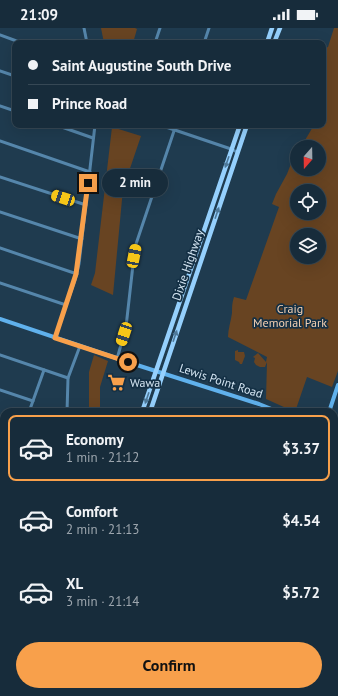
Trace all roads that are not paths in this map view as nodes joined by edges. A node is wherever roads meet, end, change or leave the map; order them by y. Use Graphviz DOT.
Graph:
graph roads {
  1 [pos="84,28"];
  2 [pos="160,28"];
  3 [pos="209,28"];
  4 [pos="272,28"];
  5 [pos="280,28"];
  6 [pos="0,35"];
  7 [pos="14,40"];
  8 [pos="86,40"];
  9 [pos="156,40"];
  10 [pos="205,40"];
  11 [pos="269,40"];
  12 [pos="275,40"];
  13 [pos="0,71"];
  14 [pos="12,75"];
  15 [pos="0,106"];
  16 [pos="12,110"];
  17 [pos="65,128"];
  18 [pos="95,128"];
  19 [pos="169,128"];
  20 [pos="239,128"];
  21 [pos="246,128"];
  22 [pos="175,130"];
  23 [pos="93,138"];
  24 [pos="0,142"];
  25 [pos="231,149"];
  26 [pos="237,152"];
  27 [pos="90,172"];
  28 [pos="0,177"];
  29 [pos="86,205"];
  30 [pos="0,212"];
  31 [pos="82,239"];
  32 [pos="0,248"];
  33 [pos="195,255"];
  34 [pos="202,257"];
  35 [pos="76,274"];
  36 [pos="0,283"];
  37 [pos="66,305"];
  38 [pos="0,319"];
  39 [pos="55,338"];
  40 [pos="80,346"];
  41 [pos="0,355"];
  42 [pos="117,359"];
  43 [pos="44,370"];
  44 [pos="156,371"];
  45 [pos="163,373"];
  46 [pos="68,378"];
  47 [pos="338,385"];
  48 [pos="1,391"];
  49 [pos="0,395"];
  50 [pos="33,401"];
  51 [pos="31,408"];
  52 [pos="67,408"];
  53 [pos="143,408"];
  54 [pos="151,408"];
  55 [pos="268,408"];
  56 [pos="330,408"];
  1 -- 8 [label="street"];
  2 -- 9 [label="street"];
  3 -- 10 [label="street"];
  4 -- 11 [label="main road"];
  5 -- 12 [label="main road"];
  6 -- 7 [label="street"];
  13 -- 14 [label="street"];
  15 -- 16 [label="street"];
  17 -- 23 [label="street"];
  18 -- 23 [label="street"];
  19 -- 22 [label="street"];
  20 -- 25 [label="main road, Dixie Highway"];
  21 -- 26 [label="main road, Dixie Highway"];
  22 -- 25 [label="street"];
  22 -- 42 [label="street"];
  23 -- 27 [label="street"];
  24 -- 27 [label="street"];
  25 -- 26 [label="street"];
  25 -- 33 [label="main road, Dixie Highway, one-way"];
  34 -- 26 [label="main road, Dixie Highway, one-way"];
  27 -- 29 [label="street"];
  28 -- 29 [label="street"];
  29 -- 31 [label="street"];
  30 -- 31 [label="street"];
  31 -- 35 [label="street"];
  32 -- 35 [label="street"];
  33 -- 34 [label="main road"];
  33 -- 44 [label="main road, Dixie Highway"];
  45 -- 34 [label="main road, Dixie Highway, one-way"];
  35 -- 37 [label="street"];
  36 -- 37 [label="street"];
  37 -- 39 [label="street"];
  38 -- 39 [label="street, Lewis Point Road"];
  39 -- 40 [label="street, Lewis Point Road"];
  40 -- 42 [label="street, Lewis Point Road"];
  40 -- 46 [label="street"];
  41 -- 43 [label="street"];
  42 -- 44 [label="street, Lewis Point Road"];
  43 -- 46 [label="street"];
  43 -- 50 [label="street"];
  44 -- 45 [label="street, Lewis Point Road"];
  44 -- 53 [label="main road, Dixie Highway, one-way"];
  45 -- 54 [label="main road, Dixie Highway"];
  45 -- 55 [label="street, Lewis Point Road"];
  46 -- 52 [label="street"];
  47 -- 56 [label="street"];
  48 -- 49 [label="street"];
  48 -- 50 [label="street"];
  50 -- 51 [label="street"];
}
